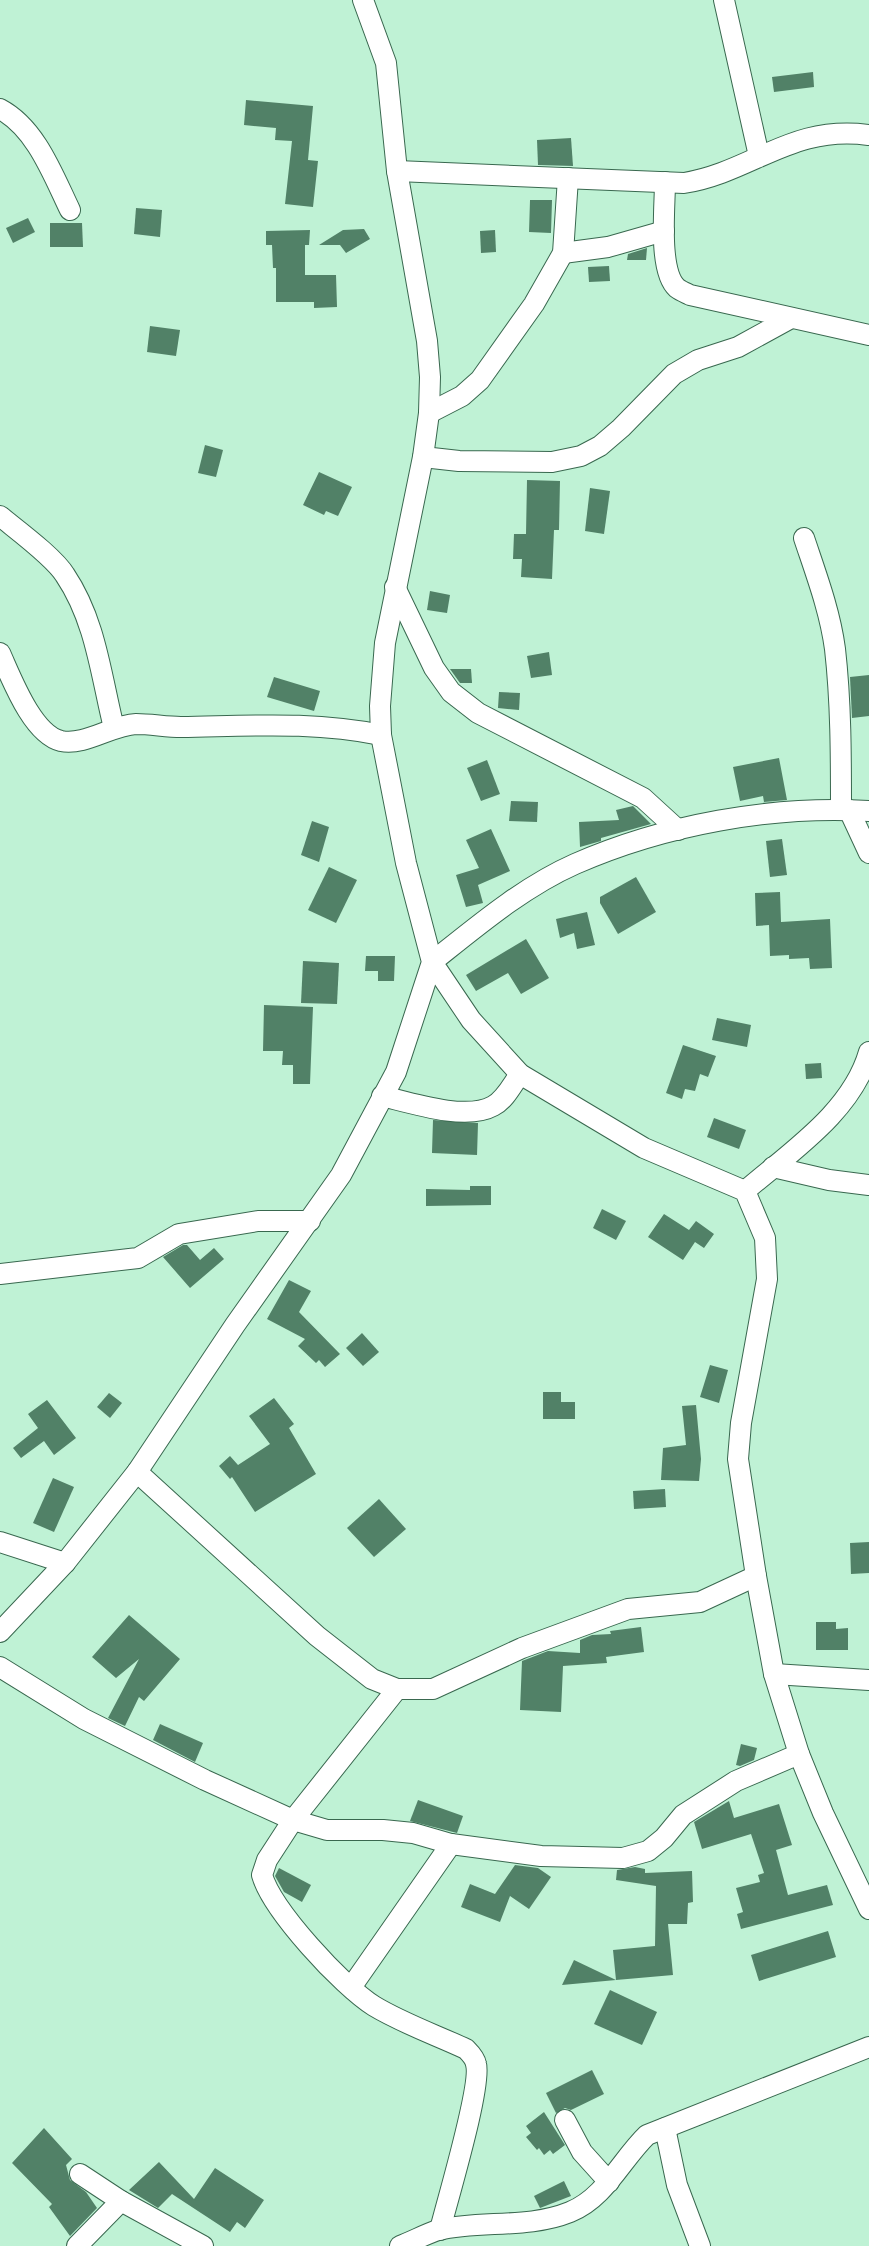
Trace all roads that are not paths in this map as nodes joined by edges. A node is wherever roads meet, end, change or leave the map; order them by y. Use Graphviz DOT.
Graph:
graph roads {
  1 [pos="363,0"];
  2 [pos="724,0"];
  3 [pos="0,109"];
  4 [pos="869,135"];
  5 [pos="759,156"];
  6 [pos="397,171"];
  7 [pos="568,178"];
  8 [pos="665,182"];
  9 [pos="70,210"];
  10 [pos="664,231"];
  11 [pos="563,253"];
  12 [pos="791,318"];
  13 [pos="869,335"];
  14 [pos="429,413"];
  15 [pos="423,457"];
  16 [pos="0,516"];
  17 [pos="804,538"];
  18 [pos="395,586"];
  19 [pos="0,653"];
  20 [pos="114,728"];
  21 [pos="381,735"];
  22 [pos="845,810"];
  23 [pos="869,811"];
  24 [pos="678,830"];
  25 [pos="869,853"];
  26 [pos="432,962"];
  27 [pos="869,1052"];
  28 [pos="520,1074"];
  29 [pos="382,1096"];
  30 [pos="774,1167"];
  31 [pos="869,1185"];
  32 [pos="745,1191"];
  33 [pos="310,1221"];
  34 [pos="0,1274"];
  35 [pos="137,1472"];
  36 [pos="0,1542"];
  37 [pos="64,1563"];
  38 [pos="756,1576"];
  39 [pos="0,1632"];
  40 [pos="0,1667"];
  41 [pos="774,1674"];
  42 [pos="869,1680"];
  43 [pos="397,1689"];
  44 [pos="799,1754"];
  45 [pos="293,1820"];
  46 [pos="451,1844"];
  47 [pos="869,1909"];
  48 [pos="352,1986"];
  49 [pos="869,2047"];
  50 [pos="565,2120"];
  51 [pos="665,2128"];
  52 [pos="80,2174"];
  53 [pos="609,2182"];
  54 [pos="121,2201"];
  55 [pos="440,2230"];
  56 [pos="77,2246"];
  57 [pos="203,2246"];
  58 [pos="400,2246"];
  59 [pos="700,2246"];
  1 -- 6 [label="street"];
  2 -- 5 [label="street"];
  3 -- 9 [label="street"];
  4 -- 5 [label="street"];
  5 -- 8 [label="street"];
  6 -- 7 [label="street"];
  6 -- 14 [label="street"];
  7 -- 8 [label="street"];
  7 -- 11 [label="street"];
  8 -- 10 [label="street"];
  10 -- 11 [label="street"];
  10 -- 12 [label="street"];
  11 -- 14 [label="street"];
  12 -- 13 [label="street"];
  12 -- 15 [label="street"];
  14 -- 15 [label="street"];
  15 -- 18 [label="street"];
  16 -- 20 [label="street"];
  17 -- 22 [label="street"];
  18 -- 21 [label="street"];
  18 -- 24 [label="street"];
  19 -- 20 [label="street"];
  20 -- 21 [label="street"];
  21 -- 26 [label="street"];
  22 -- 23 [label="street"];
  22 -- 24 [label="street"];
  22 -- 25 [label="street"];
  24 -- 26 [label="street"];
  26 -- 28 [label="street"];
  26 -- 29 [label="street"];
  27 -- 30 [label="street"];
  28 -- 29 [label="street"];
  28 -- 32 [label="street"];
  29 -- 33 [label="street"];
  30 -- 31 [label="street"];
  30 -- 32 [label="street"];
  32 -- 38 [label="street"];
  33 -- 34 [label="street"];
  33 -- 35 [label="street"];
  35 -- 37 [label="street"];
  35 -- 43 [label="street"];
  36 -- 37 [label="street"];
  37 -- 39 [label="street"];
  38 -- 41 [label="street"];
  38 -- 43 [label="street"];
  40 -- 45 [label="street"];
  41 -- 42 [label="street"];
  41 -- 44 [label="street"];
  43 -- 45 [label="street"];
  44 -- 46 [label="street"];
  44 -- 47 [label="street"];
  45 -- 46 [label="street"];
  45 -- 48 [label="street"];
  46 -- 48 [label="street"];
  48 -- 55 [label="street"];
  49 -- 51 [label="street"];
  50 -- 53 [label="street"];
  51 -- 53 [label="street"];
  51 -- 59 [label="street"];
  52 -- 54 [label="street"];
  53 -- 55 [label="street"];
  54 -- 56 [label="street"];
  54 -- 57 [label="street"];
  55 -- 58 [label="street"];
}
